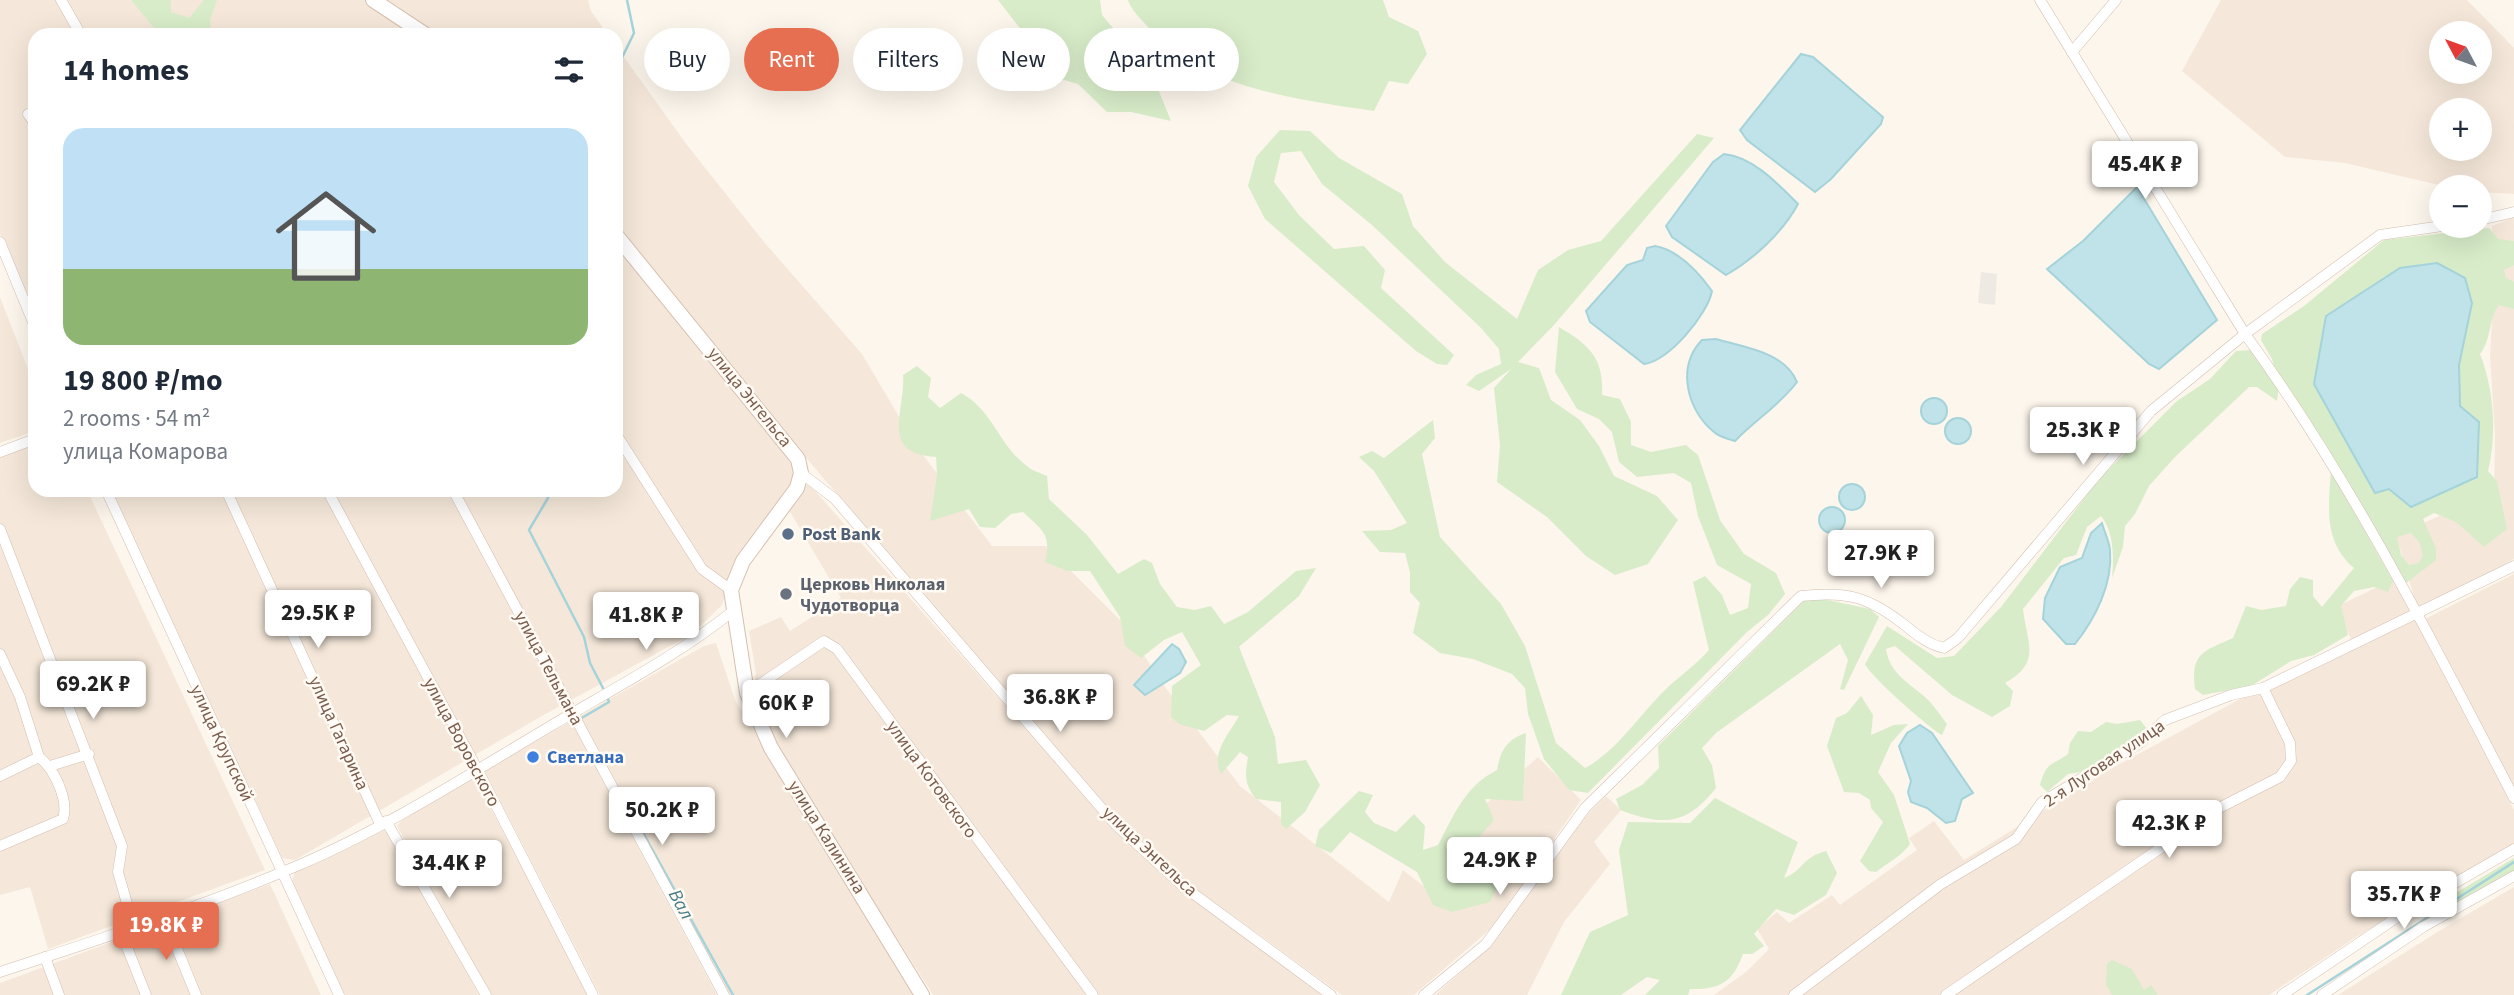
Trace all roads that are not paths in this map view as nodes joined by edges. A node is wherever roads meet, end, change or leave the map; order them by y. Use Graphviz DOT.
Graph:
graph roads {
  1 [pos="61,0"];
  2 [pos="373,0"];
  3 [pos="2040,0"];
  4 [pos="2116,0"];
  5 [pos="77,28"];
  6 [pos="415,28"];
  7 [pos="2072,52"];
  8 [pos="2514,212"];
  9 [pos="2492,217"];
  10 [pos="2429,228"];
  11 [pos="0,242"];
  12 [pos="623,243"];
  13 [pos="28,310"];
  14 [pos="2245,334"];
  15 [pos="28,442"];
  16 [pos="623,445"];
  17 [pos="0,452"];
  18 [pos="801,473"];
  19 [pos="109,497"];
  20 [pos="229,497"];
  21 [pos="331,497"];
  22 [pos="457,497"];
  23 [pos="0,529"];
  24 [pos="2514,566"];
  25 [pos="731,590"];
  26 [pos="733,611"];
  27 [pos="2415,614"];
  28 [pos="0,654"];
  29 [pos="2263,688"];
  30 [pos="747,693"];
  31 [pos="573,713"];
  32 [pos="89,754"];
  33 [pos="39,757"];
  34 [pos="50,766"];
  35 [pos="477,770"];
  36 [pos="0,776"];
  37 [pos="2514,798"];
  38 [pos="383,822"];
  39 [pos="0,846"];
  40 [pos="2514,849"];
  41 [pos="282,872"];
  42 [pos="2514,876"];
  43 [pos="164,917"];
  44 [pos="134,928"];
  45 [pos="121,932"];
  46 [pos="45,957"];
  47 [pos="0,972"];
  48 [pos="60,995"];
  49 [pos="146,995"];
  50 [pos="196,995"];
  51 [pos="340,995"];
  52 [pos="486,995"];
  53 [pos="593,995"];
  54 [pos="724,995"];
  55 [pos="922,995"];
  56 [pos="1093,995"];
  57 [pos="1331,995"];
  58 [pos="1424,995"];
  59 [pos="1794,995"];
  60 [pos="1946,995"];
  61 [pos="2282,995"];
  62 [pos="2322,995"];
  1 -- 5 [label="street"];
  2 -- 6 [label="street"];
  3 -- 7 [label="street"];
  4 -- 7 [label="street"];
  7 -- 14 [label="street"];
  8 -- 9 [label="street"];
  10 -- 14 [label="street"];
  11 -- 13 [label="street"];
  12 -- 18 [label="street, улица Энгельса"];
  14 -- 27 [label="street"];
  14 -- 58 [label="street"];
  15 -- 17 [label="street"];
  16 -- 25 [label="street"];
  18 -- 25 [label="street, улица Калинина"];
  18 -- 57 [label="street, улица Энгельса"];
  19 -- 41 [label="street, улица Крупской"];
  20 -- 38 [label="street, улица Гагарина"];
  21 -- 35 [label="street, улица Воровского"];
  22 -- 31 [label="street, улица Тельмана"];
  23 -- 32 [label="street"];
  24 -- 27 [label="street, 2-я Луговая улица"];
  25 -- 26 [label="street, улица Калинина"];
  26 -- 30 [label="street, улица Калинина"];
  26 -- 31 [label="street"];
  27 -- 29 [label="street, 2-я Луговая улица"];
  27 -- 37 [label="street"];
  28 -- 33 [label="street"];
  29 -- 59 [label="street, 2-я Луговая улица"];
  29 -- 60 [label="street"];
  30 -- 55 [label="street, улица Калинина"];
  30 -- 56 [label="street, улица Котовского"];
  31 -- 35 [label="street"];
  31 -- 54 [label="street, улица Тельмана"];
  32 -- 34 [label="street"];
  32 -- 44 [label="street"];
  33 -- 34 [label="street"];
  33 -- 36 [label="street"];
  34 -- 39 [label="street"];
  35 -- 38 [label="street"];
  35 -- 53 [label="street, улица Воровского"];
  38 -- 41 [label="street"];
  38 -- 52 [label="street, улица Гагарина"];
  40 -- 61 [label="street"];
  41 -- 43 [label="street"];
  41 -- 51 [label="street, улица Крупской"];
  42 -- 62 [label="street"];
  43 -- 44 [label="street"];
  43 -- 50 [label="street"];
  44 -- 45 [label="street"];
  45 -- 46 [label="street"];
  45 -- 49 [label="street"];
  46 -- 47 [label="street"];
  46 -- 48 [label="street"];
}
